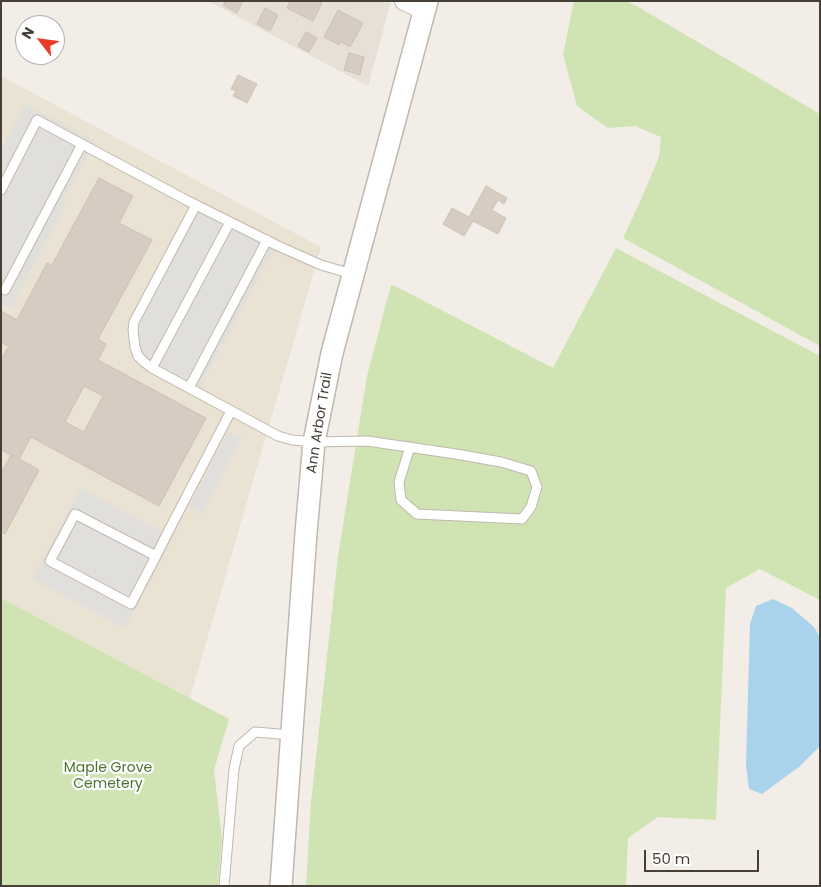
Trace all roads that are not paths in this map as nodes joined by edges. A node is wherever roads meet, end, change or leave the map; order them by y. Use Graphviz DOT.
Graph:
graph roads {
  1 [pos="404,1"];
  2 [pos="426,6"];
  3 [pos="82,144"];
  4 [pos="1,190"];
  5 [pos="196,205"];
  6 [pos="230,222"];
  7 [pos="267,240"];
  8 [pos="352,274"];
  9 [pos="5,290"];
  10 [pos="152,368"];
  11 [pos="189,388"];
  12 [pos="231,411"];
  13 [pos="314,442"];
  14 [pos="410,447"];
  15 [pos="156,556"];
  16 [pos="291,735"];
  17 [pos="224,886"];
  18 [pos="281,886"];
  1 -- 2 [label="street"];
  2 -- 8 [label="street, Ann Arbor Trail"];
  3 -- 4 [label="lane"];
  3 -- 5 [label="lane"];
  3 -- 9 [label="lane"];
  5 -- 6 [label="lane"];
  5 -- 10 [label="lane"];
  6 -- 7 [label="lane"];
  6 -- 10 [label="lane"];
  7 -- 8 [label="lane"];
  7 -- 11 [label="lane"];
  8 -- 13 [label="street, Ann Arbor Trail"];
  10 -- 11 [label="lane"];
  11 -- 12 [label="lane"];
  12 -- 13 [label="lane"];
  12 -- 15 [label="lane"];
  13 -- 14 [label="lane"];
  13 -- 16 [label="street, Ann Arbor Trail"];
  14 -- 14 [label="lane"];
  15 -- 15 [label="lane"];
  16 -- 17 [label="lane"];
  16 -- 18 [label="street, Ann Arbor Trail"];
}
